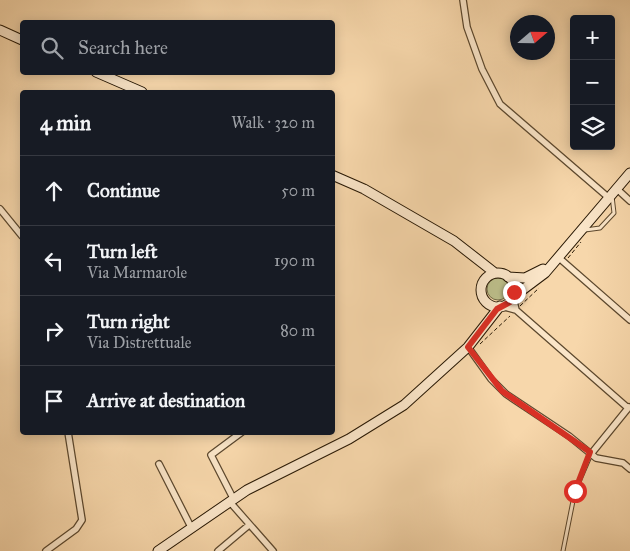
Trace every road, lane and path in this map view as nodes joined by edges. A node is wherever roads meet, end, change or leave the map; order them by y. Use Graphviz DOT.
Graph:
graph roads {
  1 [pos="463,0"];
  2 [pos="0,30"];
  3 [pos="20,39"];
  4 [pos="103,75"];
  5 [pos="137,90"];
  6 [pos="630,173"];
  7 [pos="335,176"];
  8 [pos="613,194"];
  9 [pos="630,201"];
  10 [pos="0,209"];
  11 [pos="582,229"];
  12 [pos="20,234"];
  13 [pos="581,239"];
  14 [pos="473,257"];
  15 [pos="560,259"];
  16 [pos="495,273"];
  17 [pos="508,276"];
  18 [pos="482,283"];
  19 [pos="513,297"];
  20 [pos="484,300"];
  21 [pos="500,306"];
  22 [pos="515,311"];
  23 [pos="630,320"];
  24 [pos="482,331"];
  25 [pos="470,349"];
  26 [pos="629,407"];
  27 [pos="68,435"];
  28 [pos="238,435"];
  29 [pos="591,454"];
  30 [pos="159,464"];
  31 [pos="630,469"];
  32 [pos="231,500"];
  33 [pos="249,526"];
  34 [pos="191,527"];
  35 [pos="46,551"];
  36 [pos="158,551"];
  37 [pos="218,551"];
  38 [pos="272,551"];
  39 [pos="563,551"];
  1 -- 8 [label="street"];
  2 -- 3 [label="main road"];
  4 -- 5 [label="main road"];
  6 -- 8 [label="main road"];
  7 -- 14 [label="main road"];
  8 -- 9 [label="street"];
  8 -- 11 [label="main road"];
  8 -- 11 [label="lane"];
  10 -- 12 [label="street"];
  11 -- 15 [label="main road"];
  13 -- 15 [label="path"];
  14 -- 16 [label="main road"];
  14 -- 18 [label="main road"];
  15 -- 17 [label="main road"];
  15 -- 19 [label="main road"];
  15 -- 23 [label="street"];
  16 -- 17 [label="main road"];
  16 -- 18 [label="main road"];
  17 -- 19 [label="main road"];
  18 -- 20 [label="main road"];
  19 -- 21 [label="main road"];
  19 -- 22 [label="street"];
  20 -- 21 [label="main road"];
  20 -- 24 [label="main road"];
  21 -- 22 [label="street"];
  21 -- 24 [label="main road"];
  22 -- 25 [label="path"];
  22 -- 26 [label="street"];
  24 -- 25 [label="main road"];
  25 -- 29 [label="street"];
  25 -- 32 [label="main road"];
  26 -- 29 [label="street"];
  27 -- 35 [label="street"];
  28 -- 32 [label="street"];
  29 -- 31 [label="street"];
  29 -- 39 [label="lane"];
  30 -- 34 [label="street"];
  32 -- 33 [label="street"];
  32 -- 34 [label="main road"];
  33 -- 37 [label="street"];
  33 -- 38 [label="street"];
  34 -- 36 [label="main road"];
}
